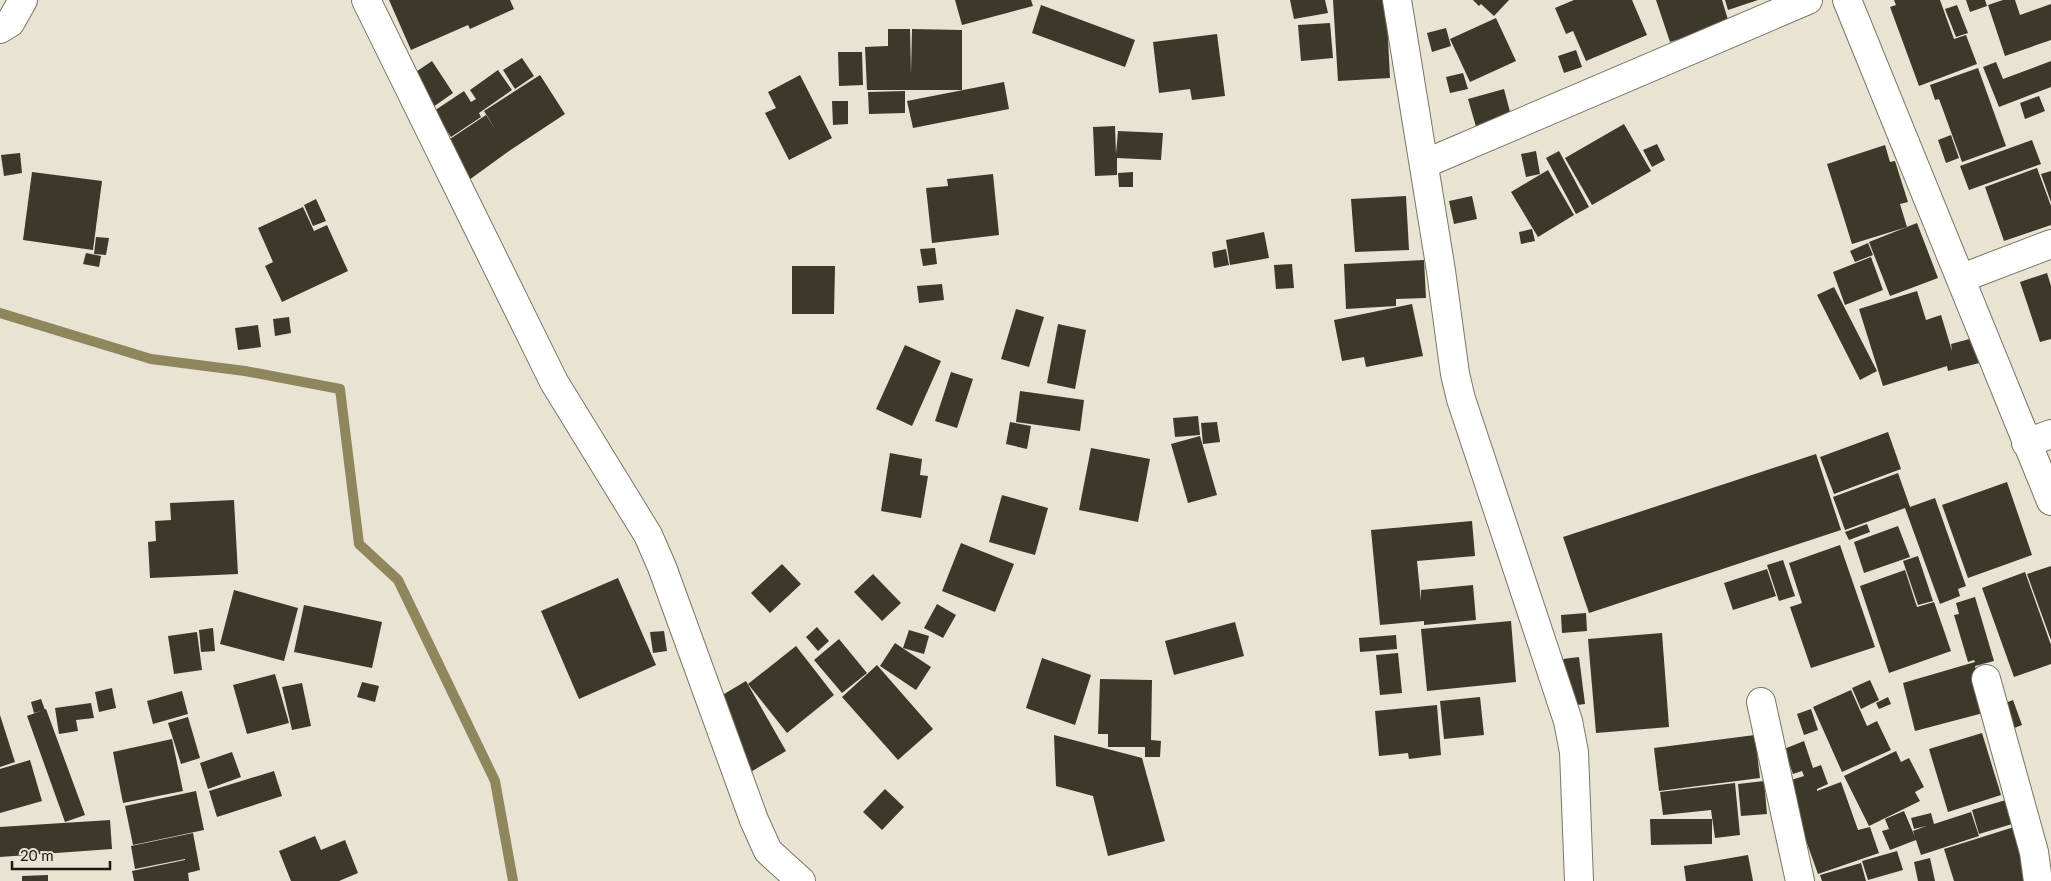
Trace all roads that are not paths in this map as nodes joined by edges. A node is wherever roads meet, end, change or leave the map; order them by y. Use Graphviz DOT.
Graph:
graph roads {
  1 [pos="23,0"];
  2 [pos="366,0"];
  3 [pos="1397,0"];
  4 [pos="1808,0"];
  5 [pos="1847,0"];
  6 [pos="0,29"];
  7 [pos="1424,164"];
  8 [pos="2051,244"];
  9 [pos="1962,278"];
  10 [pos="2039,438"];
  11 [pos="2051,501"];
  12 [pos="1986,678"];
  13 [pos="1761,702"];
  14 [pos="2042,849"];
  15 [pos="801,881"];
  16 [pos="1579,881"];
  17 [pos="1800,881"];
  18 [pos="2038,881"];
  1 -- 6 [label="street"];
  2 -- 15 [label="street"];
  3 -- 7 [label="street"];
  4 -- 7 [label="street"];
  5 -- 9 [label="street"];
  7 -- 16 [label="street"];
  8 -- 9 [label="street"];
  9 -- 10 [label="street"];
  10 -- 11 [label="street"];
  12 -- 14 [label="street"];
  13 -- 17 [label="street"];
  14 -- 18 [label="street"];
}
